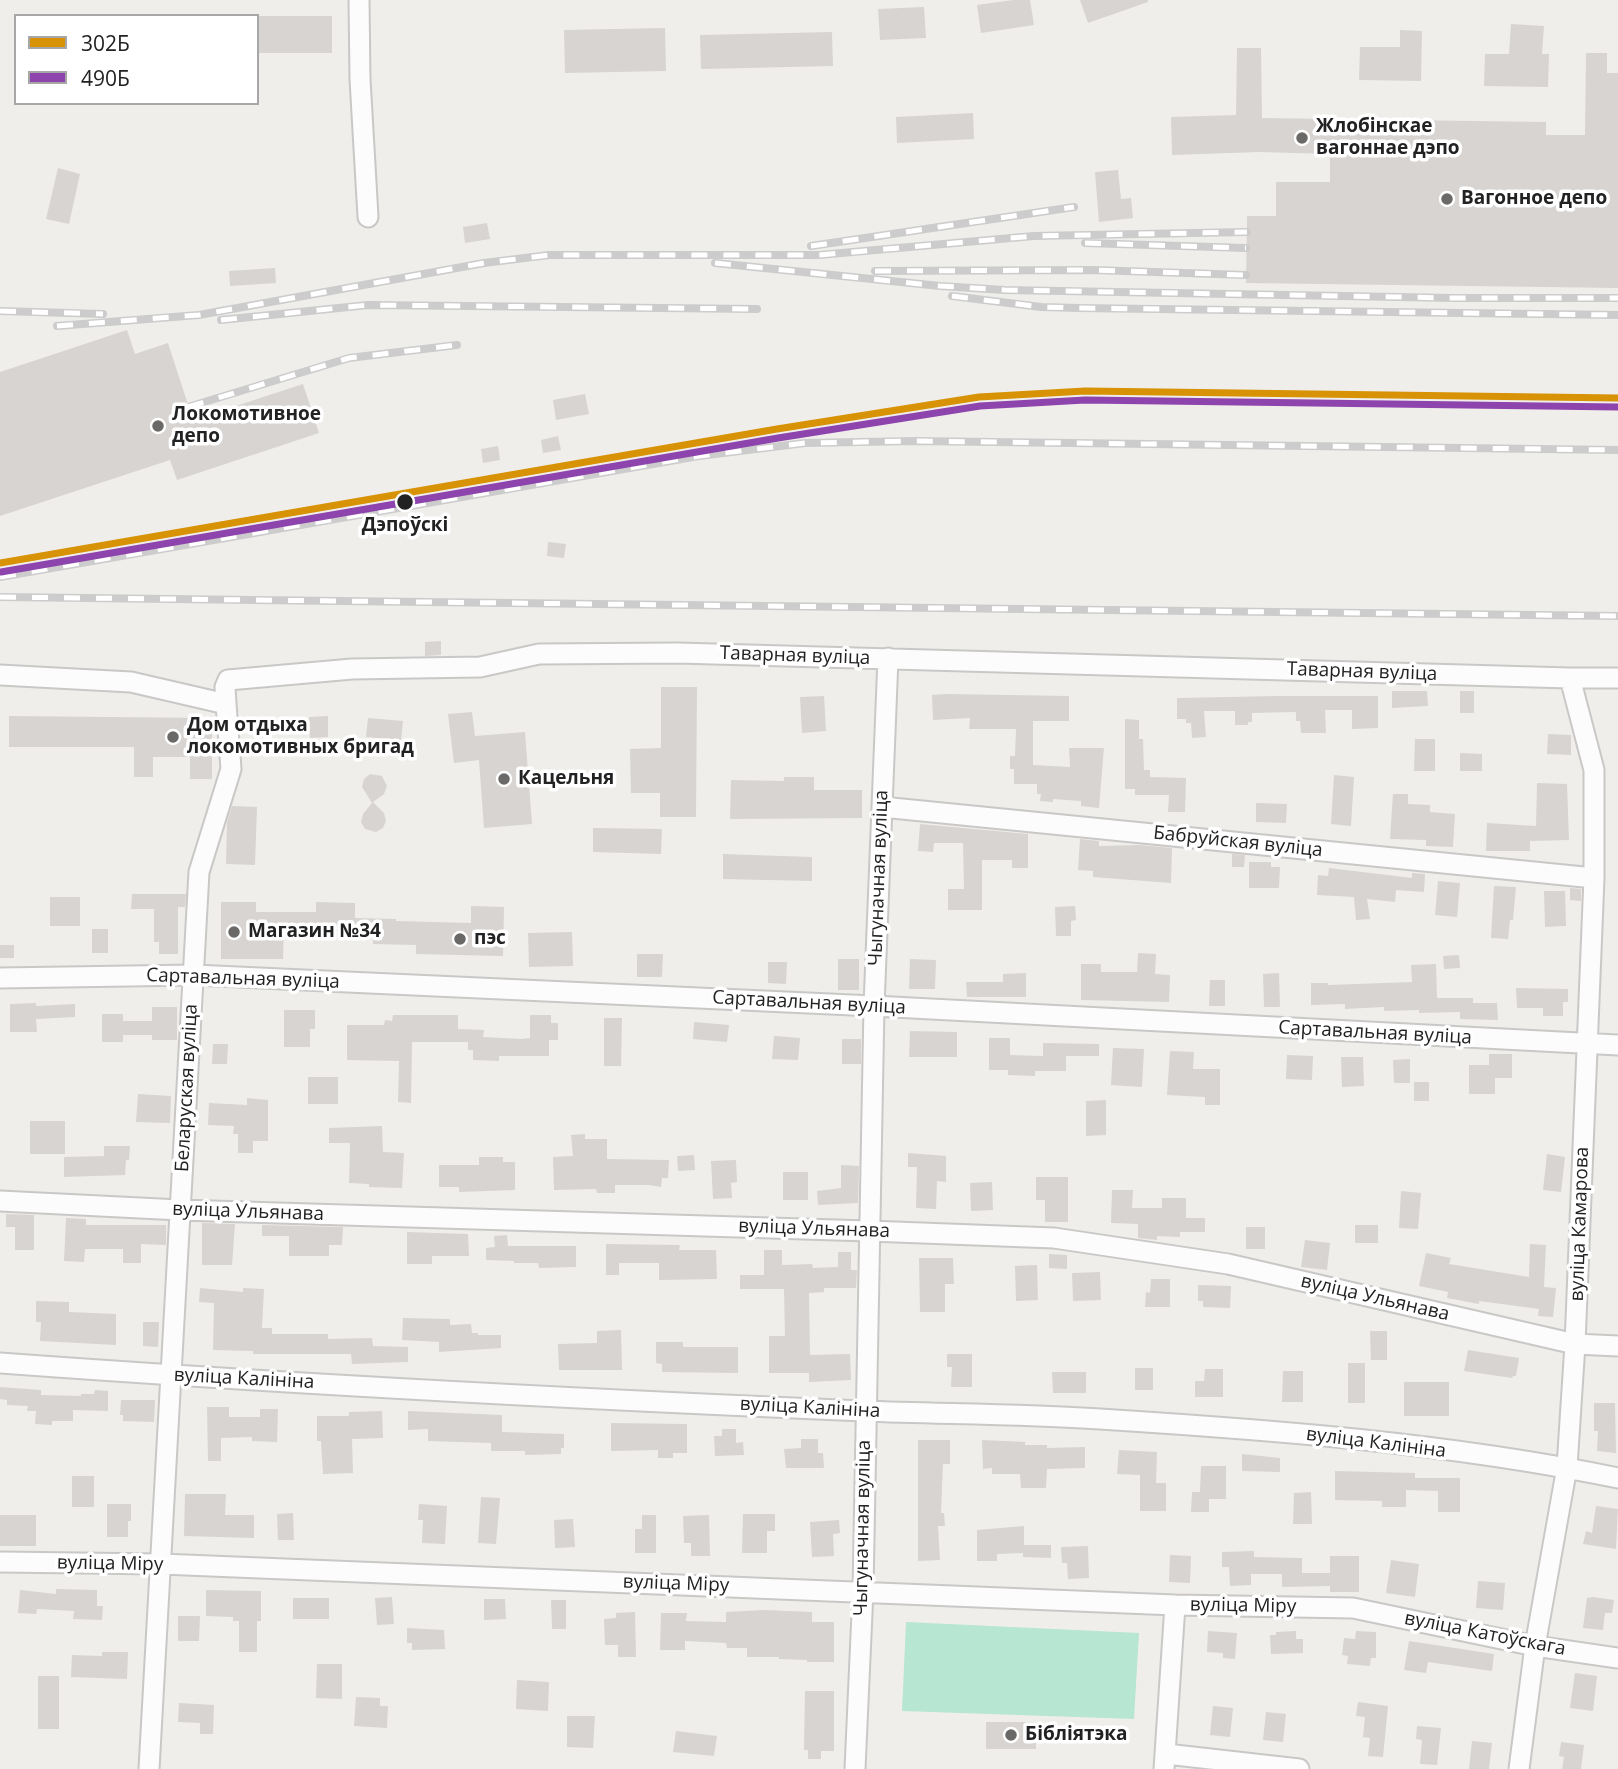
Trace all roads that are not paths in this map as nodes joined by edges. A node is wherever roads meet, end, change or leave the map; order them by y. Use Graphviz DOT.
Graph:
graph roads {
  1 [pos="359,0"];
  2 [pos="368,217"];
  3 [pos="888,658"];
  4 [pos="0,675"];
  5 [pos="1570,678"];
  6 [pos="1618,678"];
  7 [pos="226,704"];
  8 [pos="882,807"];
  9 [pos="1594,878"];
  10 [pos="194,975"];
  11 [pos="0,978"];
  12 [pos="874,1006"];
  13 [pos="1588,1044"];
  14 [pos="1618,1045"];
  15 [pos="0,1201"];
  16 [pos="180,1210"];
  17 [pos="869,1231"];
  18 [pos="1575,1344"];
  19 [pos="1618,1346"];
  20 [pos="0,1363"];
  21 [pos="170,1376"];
  22 [pos="865,1411"];
  23 [pos="1567,1467"];
  24 [pos="1618,1478"];
  25 [pos="0,1562"];
  26 [pos="162,1564"];
  27 [pos="863,1591"];
  28 [pos="1175,1605"];
  29 [pos="1353,1608"];
  30 [pos="1535,1646"];
  31 [pos="1618,1658"];
  32 [pos="1165,1762"];
  33 [pos="149,1769"];
  34 [pos="855,1769"];
  35 [pos="1299,1769"];
  36 [pos="1519,1769"];
  1 -- 2 [label="street"];
  3 -- 5 [label="street, Таварная вуліца"];
  3 -- 7 [label="street, Таварная вуліца"];
  3 -- 8 [label="street, Чыгуначная вуліца"];
  4 -- 7 [label="street"];
  5 -- 6 [label="street, Таварная вуліца"];
  5 -- 9 [label="street, вуліца Камарова"];
  7 -- 10 [label="street, Беларуская вуліца"];
  8 -- 9 [label="street, Бабруйская вуліца"];
  8 -- 12 [label="street, Чыгуначная вуліца"];
  9 -- 13 [label="street, вуліца Камарова"];
  10 -- 11 [label="street, Сартавальная вуліца"];
  10 -- 12 [label="street, Сартавальная вуліца"];
  10 -- 16 [label="street, Беларуская вуліца"];
  12 -- 13 [label="street, Сартавальная вуліца"];
  12 -- 17 [label="street, Чыгуначная вуліца"];
  13 -- 14 [label="street, Сартавальная вуліца"];
  13 -- 18 [label="street, вуліца Камарова"];
  15 -- 16 [label="street, вуліца Ульянава"];
  16 -- 17 [label="street, вуліца Ульянава"];
  16 -- 21 [label="street, Беларуская вуліца"];
  17 -- 18 [label="street, вуліца Ульянава"];
  17 -- 22 [label="street, Чыгуначная вуліца"];
  18 -- 19 [label="street, вуліца Ульянава"];
  18 -- 23 [label="street, вуліца Камарова"];
  20 -- 21 [label="street, вуліца Калініна"];
  21 -- 22 [label="street, вуліца Калініна"];
  21 -- 26 [label="street, Беларуская вуліца"];
  22 -- 23 [label="street, вуліца Калініна"];
  22 -- 27 [label="street, Чыгуначная вуліца"];
  23 -- 24 [label="street, вуліца Калініна"];
  23 -- 30 [label="street, вуліца Камарова"];
  25 -- 26 [label="street, вуліца Міру"];
  26 -- 27 [label="street, вуліца Міру"];
  26 -- 33 [label="street, Беларуская вуліца"];
  27 -- 28 [label="street, вуліца Міру"];
  27 -- 34 [label="street, Чыгуначная вуліца"];
  28 -- 29 [label="street, вуліца Міру"];
  28 -- 32 [label="street"];
  29 -- 30 [label="street, вуліца Катоўскага"];
  30 -- 31 [label="street, вуліца Катоўскага"];
  30 -- 36 [label="street, вуліца Камарова"];
  32 -- 35 [label="street"];
}
